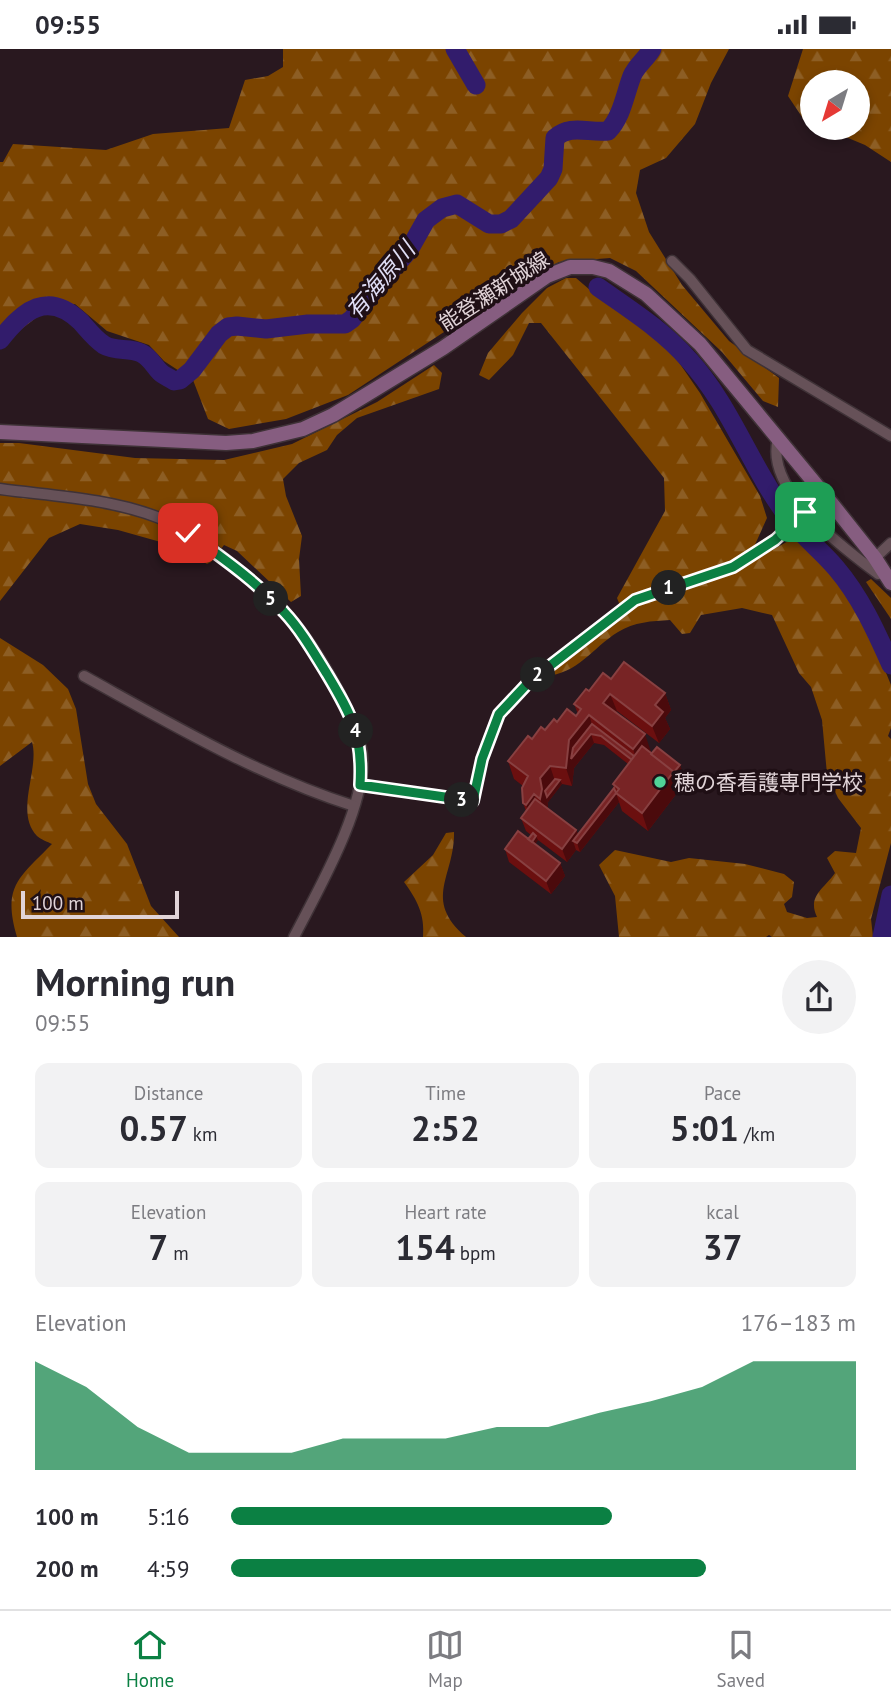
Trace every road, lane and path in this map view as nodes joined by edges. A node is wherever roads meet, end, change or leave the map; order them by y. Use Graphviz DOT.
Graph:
graph roads {
  1 [pos="672,261"];
  2 [pos="0,432"];
  3 [pos="891,436"];
  4 [pos="778,439"];
  5 [pos="0,489"];
  6 [pos="803,514"];
  7 [pos="891,543"];
  8 [pos="874,558"];
  9 [pos="887,577"];
  10 [pos="84,676"];
  11 [pos="360,785"];
  12 [pos="354,806"];
  13 [pos="294,937"];
  1 -- 3 [label="street"];
  2 -- 4 [label="main road, 能登瀬新城線"];
  4 -- 6 [label="street"];
  4 -- 8 [label="main road, 能登瀬新城線"];
  5 -- 11 [label="street"];
  6 -- 9 [label="street"];
  6 -- 11 [label="street"];
  7 -- 8 [label="street"];
  8 -- 9 [label="main road, 能登瀬新城線"];
  10 -- 12 [label="street"];
  11 -- 12 [label="street"];
  12 -- 13 [label="street"];
}
